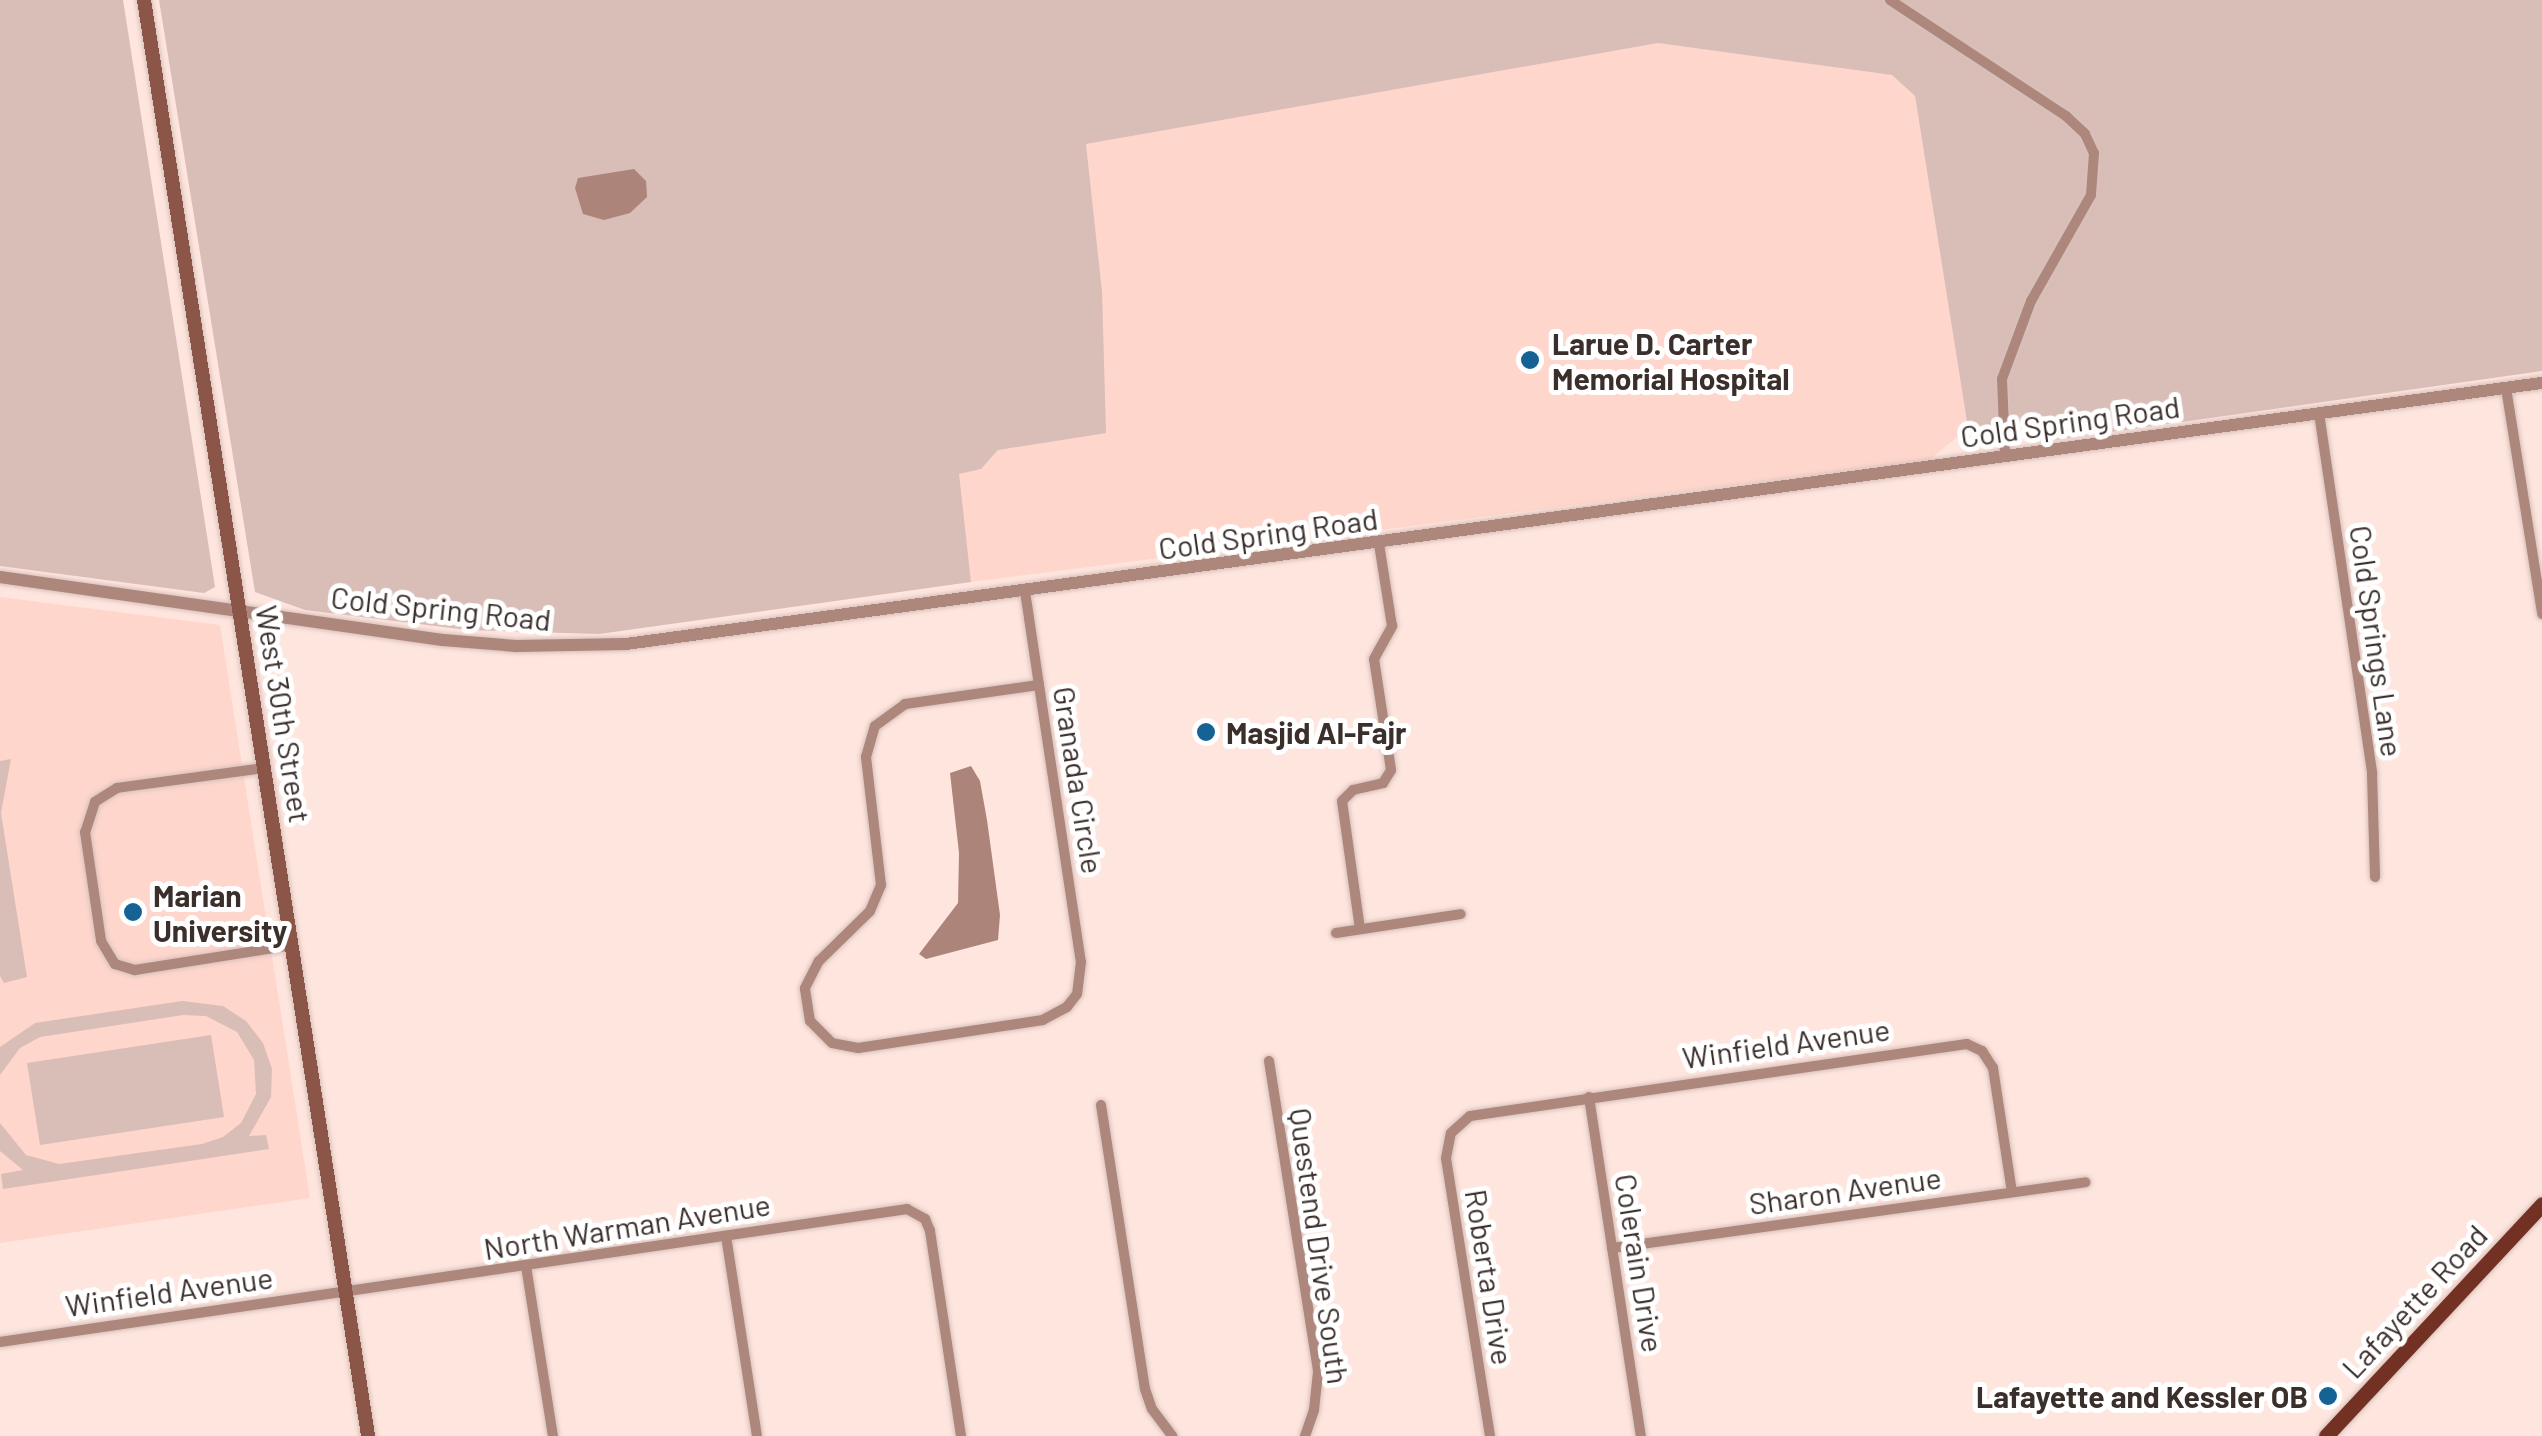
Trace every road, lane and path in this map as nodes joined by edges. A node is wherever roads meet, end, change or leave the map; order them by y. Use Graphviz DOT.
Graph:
graph roads {
  1 [pos="144,0"];
  2 [pos="1890,0"];
  3 [pos="2542,383"];
  4 [pos="2506,388"];
  5 [pos="2318,412"];
  6 [pos="2006,455"];
  7 [pos="1380,544"];
  8 [pos="0,578"];
  9 [pos="1025,592"];
  10 [pos="240,608"];
  11 [pos="2542,614"];
  12 [pos="1040,686"];
  13 [pos="264,768"];
  14 [pos="2375,876"];
  15 [pos="1461,914"];
  16 [pos="1360,929"];
  17 [pos="1336,933"];
  18 [pos="292,945"];
  19 [pos="1270,1061"];
  20 [pos="1588,1097"];
  21 [pos="1101,1105"];
  22 [pos="1455,1127"];
  23 [pos="2084,1182"];
  24 [pos="2012,1192"];
  25 [pos="2542,1204"];
  26 [pos="726,1236"];
  27 [pos="1612,1248"];
  28 [pos="526,1266"];
  29 [pos="346,1295"];
  30 [pos="0,1342"];
  31 [pos="368,1436"];
  32 [pos="553,1436"];
  33 [pos="757,1436"];
  34 [pos="962,1436"];
  35 [pos="1172,1436"];
  36 [pos="1305,1436"];
  37 [pos="1490,1436"];
  38 [pos="1641,1436"];
  39 [pos="2326,1436"];
  1 -- 10 [label="main road, West 30th Street"];
  2 -- 6 [label="street"];
  3 -- 4 [label="street, Cold Spring Road"];
  4 -- 5 [label="street, Cold Spring Road"];
  4 -- 11 [label="street"];
  5 -- 6 [label="street, Cold Spring Road"];
  5 -- 14 [label="street, Cold Springs Lane"];
  6 -- 7 [label="street, Cold Spring Road"];
  7 -- 9 [label="street, Cold Spring Road"];
  7 -- 16 [label="street"];
  8 -- 10 [label="street, Cold Spring Road"];
  9 -- 10 [label="street, Cold Spring Road"];
  9 -- 12 [label="street, Granada Circle"];
  10 -- 13 [label="main road, West 30th Street"];
  12 -- 12 [label="street, Granada Circle"];
  13 -- 18 [label="main road, West 30th Street"];
  13 -- 18 [label="street"];
  15 -- 16 [label="street"];
  16 -- 17 [label="street"];
  18 -- 29 [label="main road, West 30th Street"];
  19 -- 36 [label="street, Questend Drive South"];
  20 -- 22 [label="street, Winfield Avenue"];
  20 -- 24 [label="street, Winfield Avenue"];
  20 -- 27 [label="street, Colerain Drive"];
  21 -- 35 [label="street"];
  22 -- 37 [label="street, Roberta Drive"];
  23 -- 24 [label="street, Sharon Avenue"];
  24 -- 27 [label="street, Sharon Avenue"];
  25 -- 39 [label="main road, Lafayette Road"];
  26 -- 28 [label="street, North Warman Avenue"];
  26 -- 33 [label="street"];
  26 -- 34 [label="street, North Warman Avenue"];
  27 -- 38 [label="street, Colerain Drive"];
  28 -- 29 [label="street, North Warman Avenue"];
  28 -- 32 [label="street"];
  29 -- 30 [label="street, Winfield Avenue"];
  29 -- 31 [label="main road, West 30th Street"];
}
